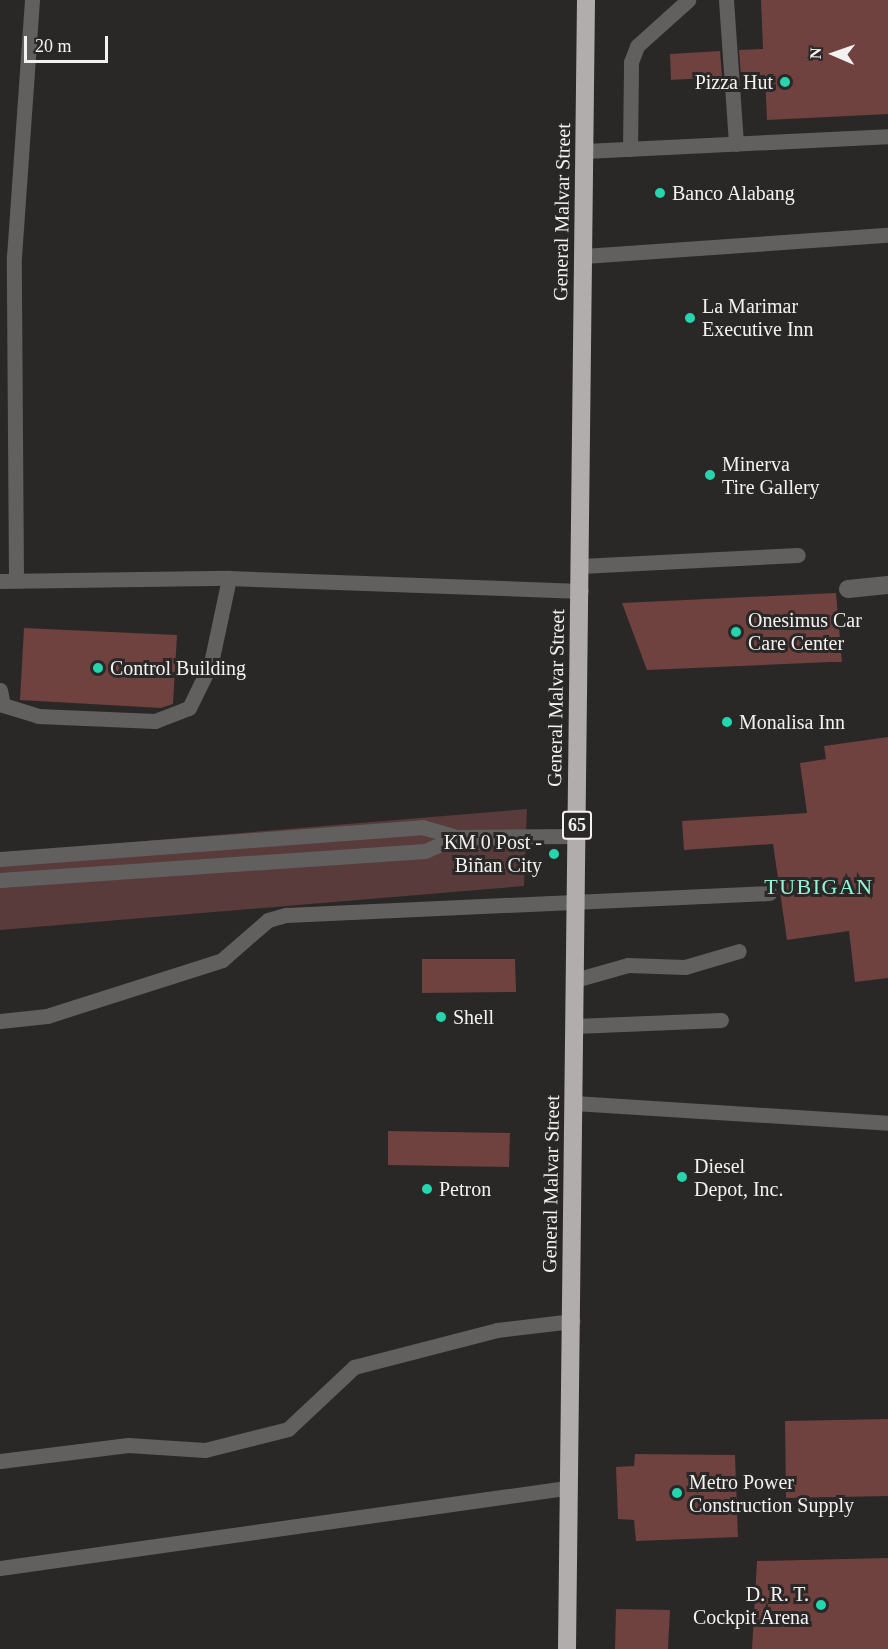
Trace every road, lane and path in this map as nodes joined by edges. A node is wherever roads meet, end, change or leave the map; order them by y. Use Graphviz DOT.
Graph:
graph roads {
  1 [pos="32,0"];
  2 [pos="586,0"];
  3 [pos="688,0"];
  4 [pos="726,0"];
  5 [pos="888,136"];
  6 [pos="736,144"];
  7 [pos="630,149"];
  8 [pos="585,151"];
  9 [pos="888,235"];
  10 [pos="584,256"];
  11 [pos="7,257"];
  12 [pos="798,555"];
  13 [pos="581,566"];
  14 [pos="16,578"];
  15 [pos="229,578"];
  16 [pos="0,581"];
  17 [pos="888,585"];
  18 [pos="848,589"];
  19 [pos="581,591"];
  20 [pos="0,690"];
  21 [pos="577,836"];
  22 [pos="456,837"];
  23 [pos="0,859"];
  24 [pos="0,880"];
  25 [pos="770,892"];
  26 [pos="576,900"];
  27 [pos="739,951"];
  28 [pos="575,980"];
  29 [pos="721,1020"];
  30 [pos="0,1021"];
  31 [pos="575,1026"];
  32 [pos="574,1103"];
  33 [pos="888,1123"];
  34 [pos="572,1321"];
  35 [pos="0,1461"];
  36 [pos="566,1488"];
  37 [pos="0,1568"];
  38 [pos="567,1649"];
  1 -- 11 [label="lane"];
  2 -- 8 [label="highway, General Malvar Street / 65"];
  3 -- 7 [label="lane"];
  4 -- 6 [label="lane"];
  5 -- 6 [label="lane"];
  6 -- 7 [label="lane"];
  7 -- 8 [label="lane"];
  8 -- 10 [label="highway, General Malvar Street / 65"];
  9 -- 10 [label="lane"];
  10 -- 13 [label="highway, General Malvar Street / 65"];
  11 -- 14 [label="lane"];
  12 -- 13 [label="lane"];
  13 -- 19 [label="highway, General Malvar Street / 65"];
  14 -- 15 [label="lane"];
  14 -- 16 [label="lane"];
  15 -- 19 [label="lane"];
  15 -- 20 [label="lane"];
  17 -- 18 [label="street"];
  19 -- 21 [label="highway, General Malvar Street / 65"];
  21 -- 22 [label="lane"];
  21 -- 26 [label="highway, General Malvar Street / 65"];
  22 -- 23 [label="lane"];
  22 -- 24 [label="lane"];
  25 -- 26 [label="lane"];
  26 -- 28 [label="highway, General Malvar Street / 65"];
  26 -- 30 [label="lane"];
  27 -- 28 [label="lane"];
  28 -- 31 [label="highway, General Malvar Street / 65"];
  29 -- 31 [label="lane"];
  31 -- 32 [label="highway, General Malvar Street / 65"];
  32 -- 33 [label="lane"];
  32 -- 34 [label="highway, General Malvar Street / 65"];
  34 -- 35 [label="lane"];
  34 -- 36 [label="highway, General Malvar Street / 65"];
  36 -- 37 [label="lane"];
  36 -- 38 [label="highway, General Malvar Street / 65"];
}
